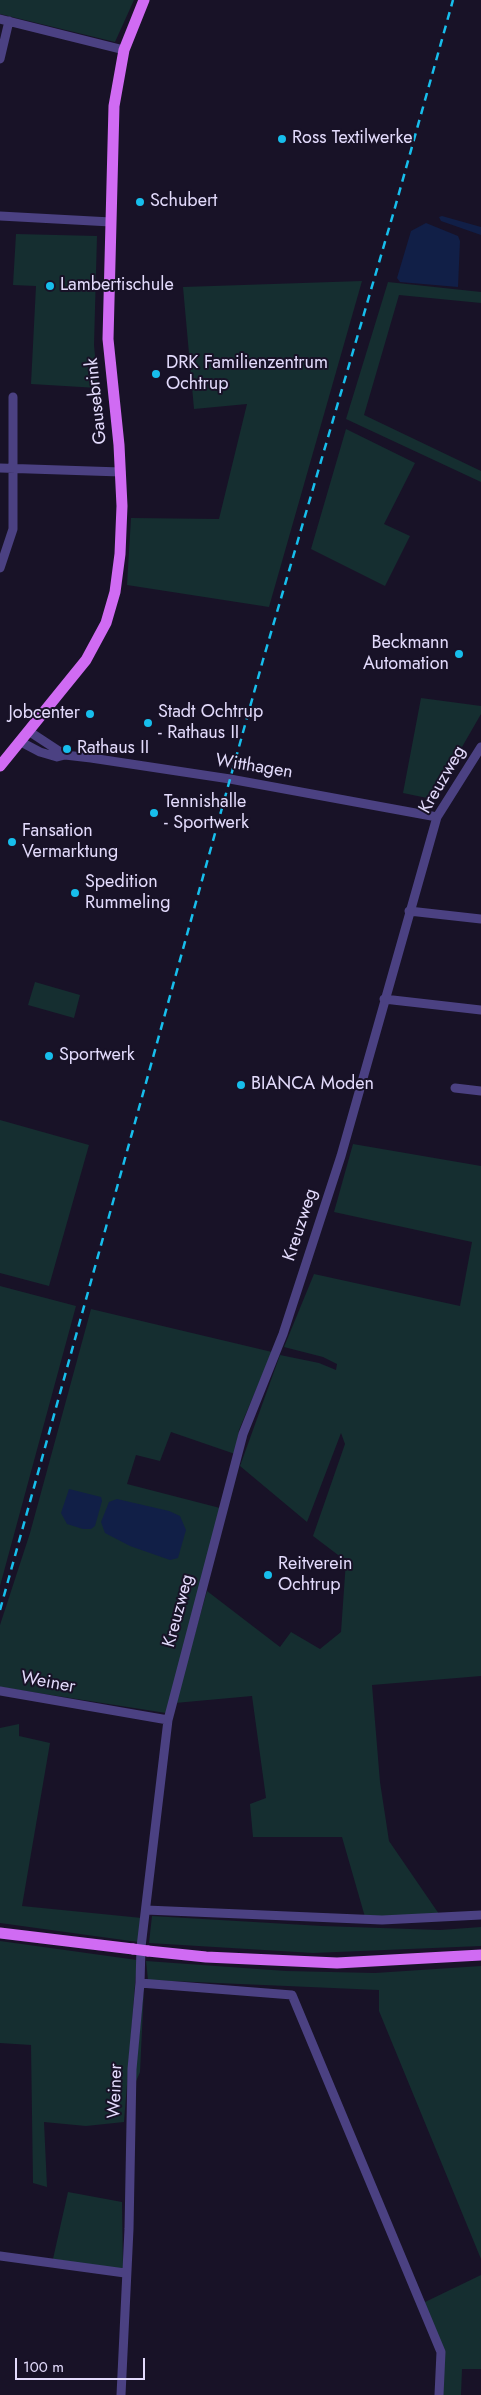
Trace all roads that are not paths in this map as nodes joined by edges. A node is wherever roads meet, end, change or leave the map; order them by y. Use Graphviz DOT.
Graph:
graph roads {
  1 [pos="144,0"];
  2 [pos="5,20"];
  3 [pos="124,50"];
  4 [pos="0,59"];
  5 [pos="0,215"];
  6 [pos="111,222"];
  7 [pos="13,397"];
  8 [pos="0,468"];
  9 [pos="11,469"];
  10 [pos="121,472"];
  11 [pos="0,568"];
  12 [pos="30,732"];
  13 [pos="21,742"];
  14 [pos="481,747"];
  15 [pos="66,755"];
  16 [pos="0,766"];
  17 [pos="437,817"];
  18 [pos="409,910"];
  19 [pos="481,920"];
  20 [pos="384,999"];
  21 [pos="481,1010"];
  22 [pos="454,1088"];
  23 [pos="481,1091"];
  24 [pos="0,1691"];
  25 [pos="168,1720"];
  26 [pos="146,1910"];
  27 [pos="481,1915"];
  28 [pos="0,1933"];
  29 [pos="481,1956"];
  30 [pos="140,1984"];
  31 [pos="0,2256"];
  32 [pos="125,2273"];
  33 [pos="121,2395"];
  34 [pos="439,2395"];
  1 -- 3 [label="main road, Gausebrink"];
  2 -- 3 [label="street"];
  2 -- 4 [label="street"];
  3 -- 6 [label="main road, Gausebrink"];
  5 -- 6 [label="street"];
  6 -- 10 [label="main road, Gausebrink"];
  7 -- 9 [label="street"];
  8 -- 9 [label="street"];
  9 -- 10 [label="street"];
  9 -- 11 [label="street"];
  10 -- 12 [label="main road, Gausebrink"];
  12 -- 13 [label="main road, Gausebrink"];
  12 -- 15 [label="street, Witthagen"];
  13 -- 15 [label="street, Witthagen"];
  13 -- 16 [label="main road, Gausebrink"];
  14 -- 17 [label="street, Kreuzweg"];
  15 -- 17 [label="street, Witthagen"];
  17 -- 18 [label="street, Kreuzweg"];
  18 -- 19 [label="street"];
  18 -- 20 [label="street, Kreuzweg"];
  20 -- 21 [label="street"];
  20 -- 25 [label="street, Kreuzweg"];
  22 -- 23 [label="street"];
  24 -- 25 [label="street, Weiner"];
  25 -- 26 [label="street, Weiner"];
  26 -- 27 [label="street"];
  26 -- 30 [label="street, Weiner"];
  28 -- 29 [label="main road, bridge"];
  30 -- 32 [label="street, Weiner"];
  30 -- 34 [label="street"];
  31 -- 32 [label="street"];
  32 -- 33 [label="street, Weiner"];
}
